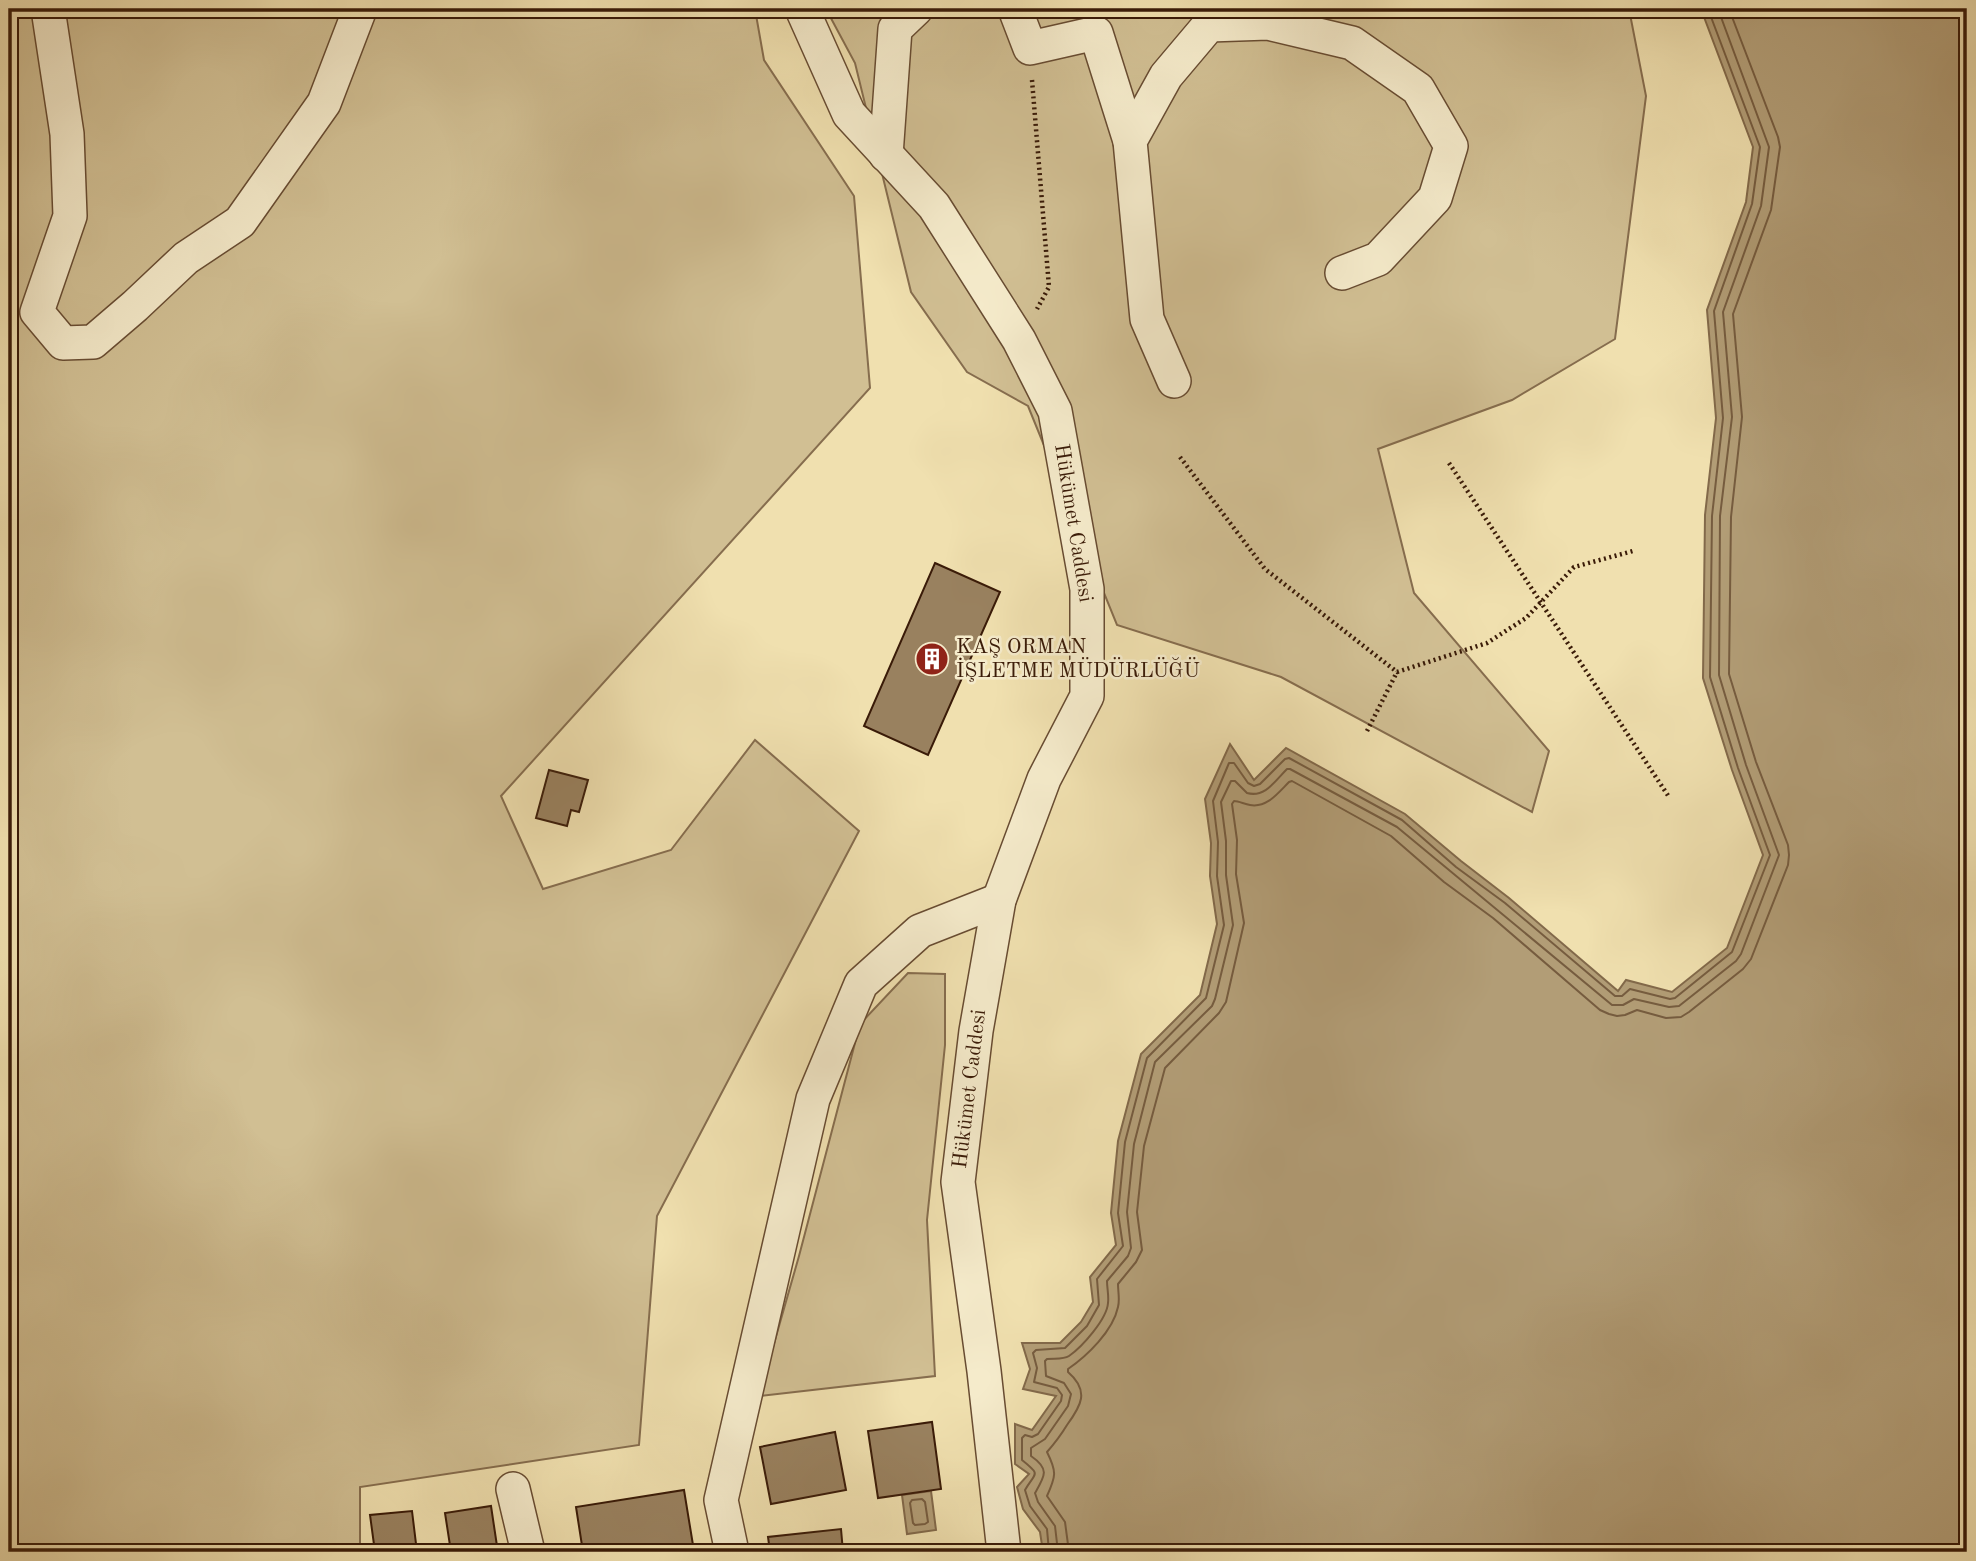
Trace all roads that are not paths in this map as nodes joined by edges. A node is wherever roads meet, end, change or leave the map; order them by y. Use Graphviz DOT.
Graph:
graph roads {
  1 [pos="48,9"];
  2 [pos="360,9"];
  3 [pos="802,9"];
  4 [pos="916,9"];
  5 [pos="1016,9"];
  6 [pos="1130,141"];
  7 [pos="886,155"];
  8 [pos="1342,273"];
  9 [pos="1174,381"];
  10 [pos="999,900"];
  11 [pos="513,1489"];
  12 [pos="528,1552"];
  13 [pos="732,1552"];
  14 [pos="1004,1552"];
  1 -- 2 [label="street"];
  3 -- 7 [label="street, Hükümet Caddesi"];
  4 -- 7 [label="street"];
  5 -- 6 [label="street"];
  6 -- 8 [label="street"];
  6 -- 9 [label="street"];
  7 -- 10 [label="street, Hükümet Caddesi"];
  10 -- 13 [label="street"];
  10 -- 14 [label="street, Hükümet Caddesi"];
  11 -- 12 [label="street"];
}
